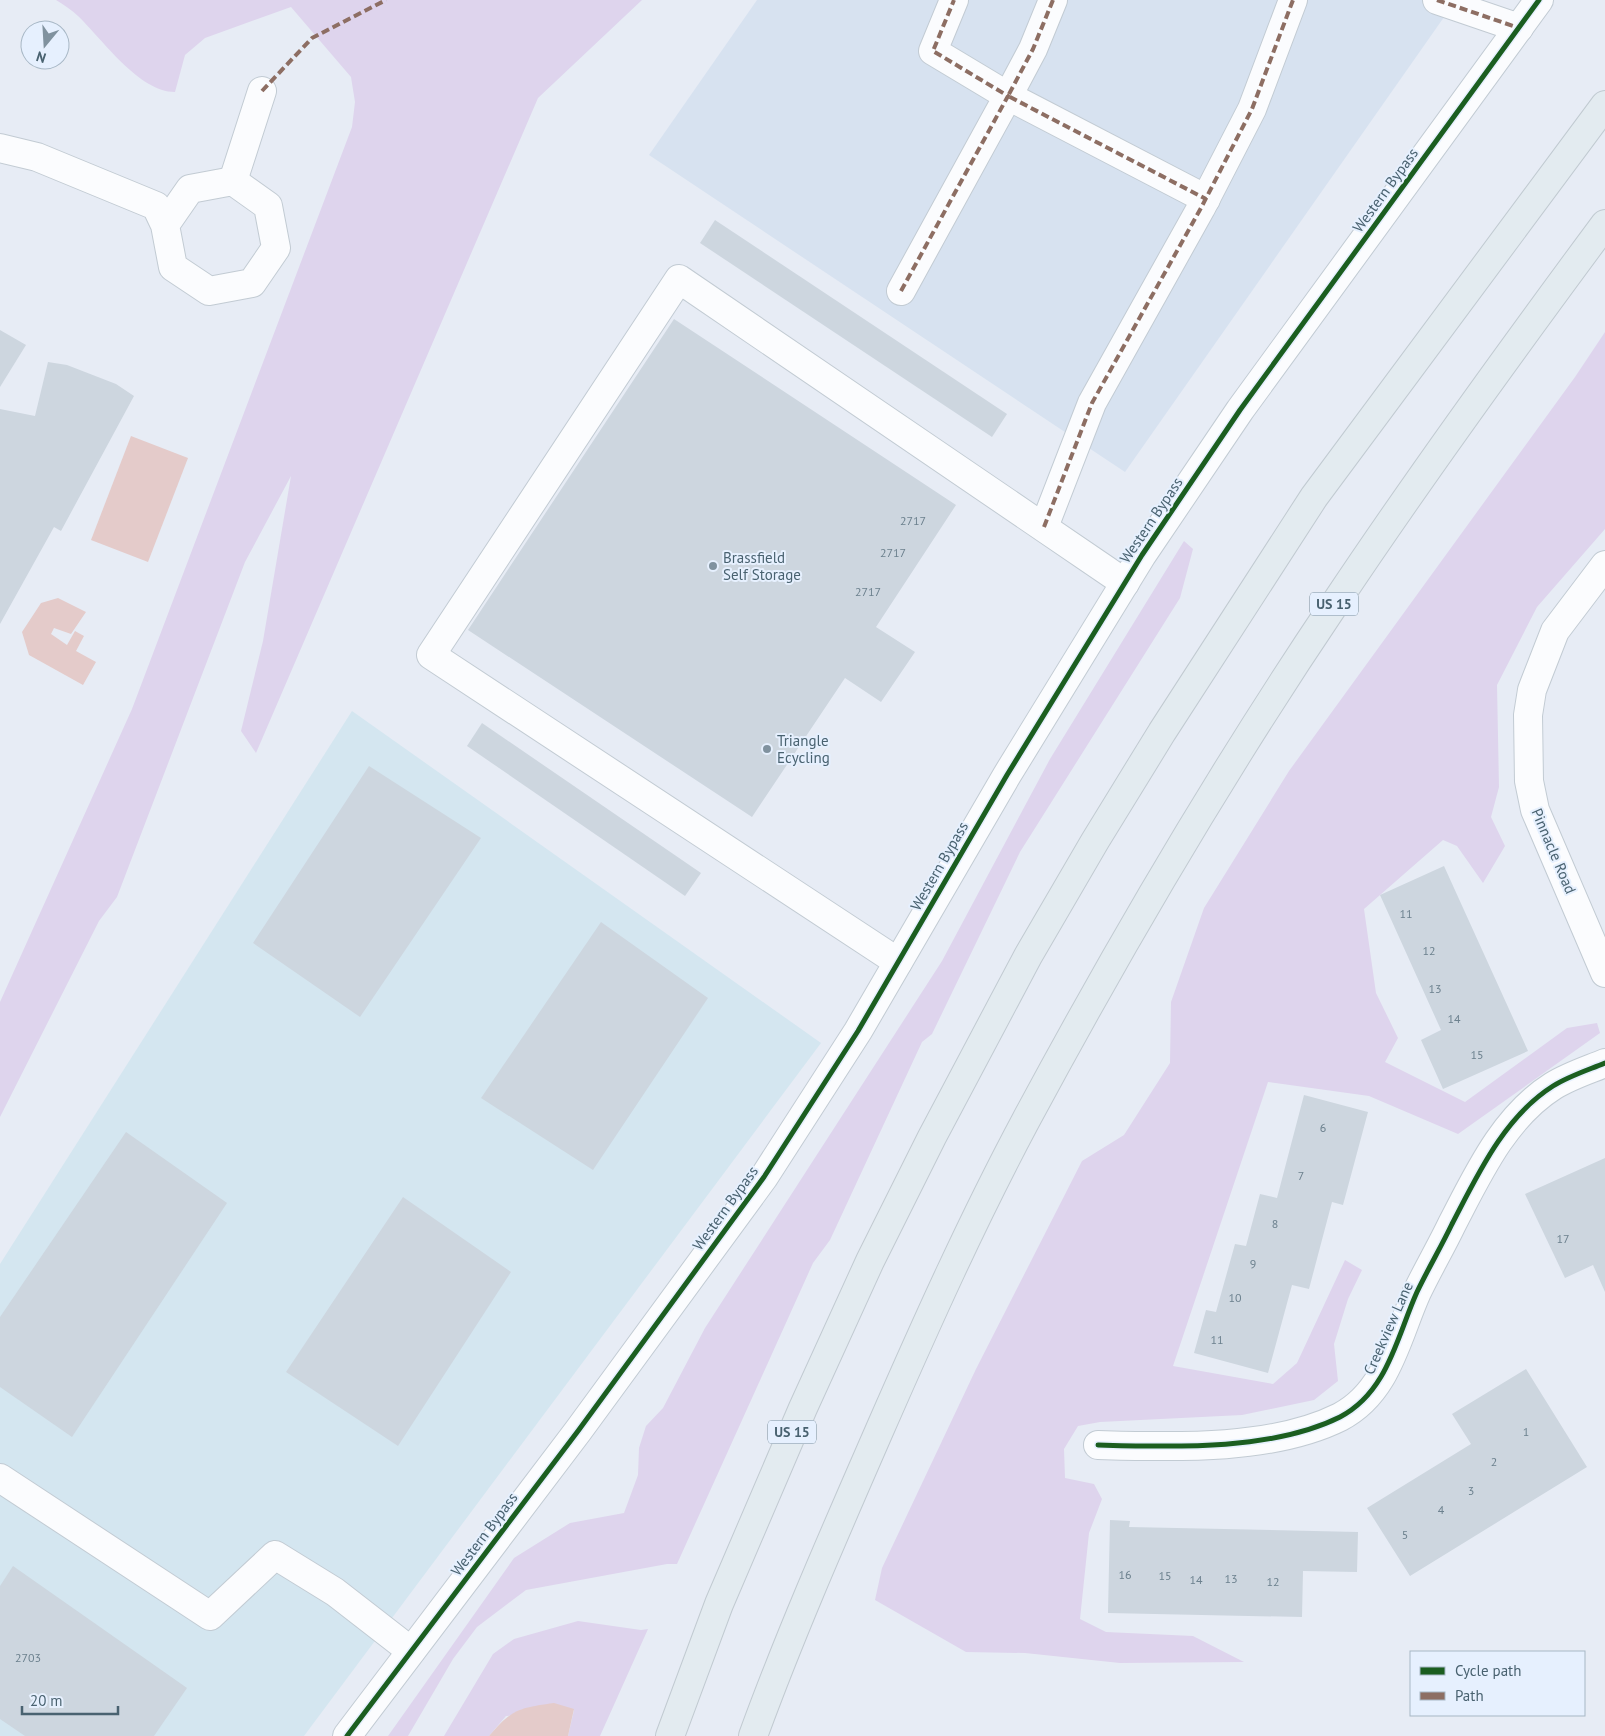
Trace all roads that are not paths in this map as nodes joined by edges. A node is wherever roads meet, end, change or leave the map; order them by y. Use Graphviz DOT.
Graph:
graph roads {
  1 [pos="954,0"];
  2 [pos="1053,0"];
  3 [pos="1292,0"];
  4 [pos="1437,0"];
  5 [pos="1539,0"];
  6 [pos="1519,28"];
  7 [pos="262,91"];
  8 [pos="1008,96"];
  9 [pos="1605,105"];
  10 [pos="0,148"];
  11 [pos="233,181"];
  12 [pos="1206,199"];
  13 [pos="166,224"];
  14 [pos="1605,224"];
  15 [pos="901,291"];
  16 [pos="1044,528"];
  17 [pos="1605,565"];
  18 [pos="1125,583"];
  19 [pos="898,962"];
  20 [pos="1605,974"];
  21 [pos="1605,1063"];
  22 [pos="1098,1445"];
  23 [pos="0,1478"];
  24 [pos="411,1651"];
  25 [pos="347,1736"];
  26 [pos="670,1736"];
  27 [pos="753,1736"];
  1 -- 8 [label="street"];
  2 -- 8 [label="street"];
  3 -- 12 [label="street"];
  4 -- 6 [label="street"];
  5 -- 6 [label="street, Western Bypass"];
  6 -- 18 [label="street, Western Bypass"];
  7 -- 11 [label="street"];
  8 -- 12 [label="street"];
  8 -- 15 [label="street"];
  9 -- 26 [label="highway, US 15"];
  10 -- 13 [label="street"];
  11 -- 13 [label="street"];
  11 -- 13 [label="street"];
  12 -- 16 [label="street"];
  14 -- 27 [label="highway, US 15"];
  16 -- 18 [label="street"];
  16 -- 19 [label="street"];
  17 -- 20 [label="street, Pinnacle Road"];
  18 -- 19 [label="street, Western Bypass"];
  19 -- 24 [label="street, Western Bypass"];
  21 -- 22 [label="street, Creekview Lane"];
  23 -- 24 [label="street"];
  24 -- 25 [label="street, Western Bypass"];
}
